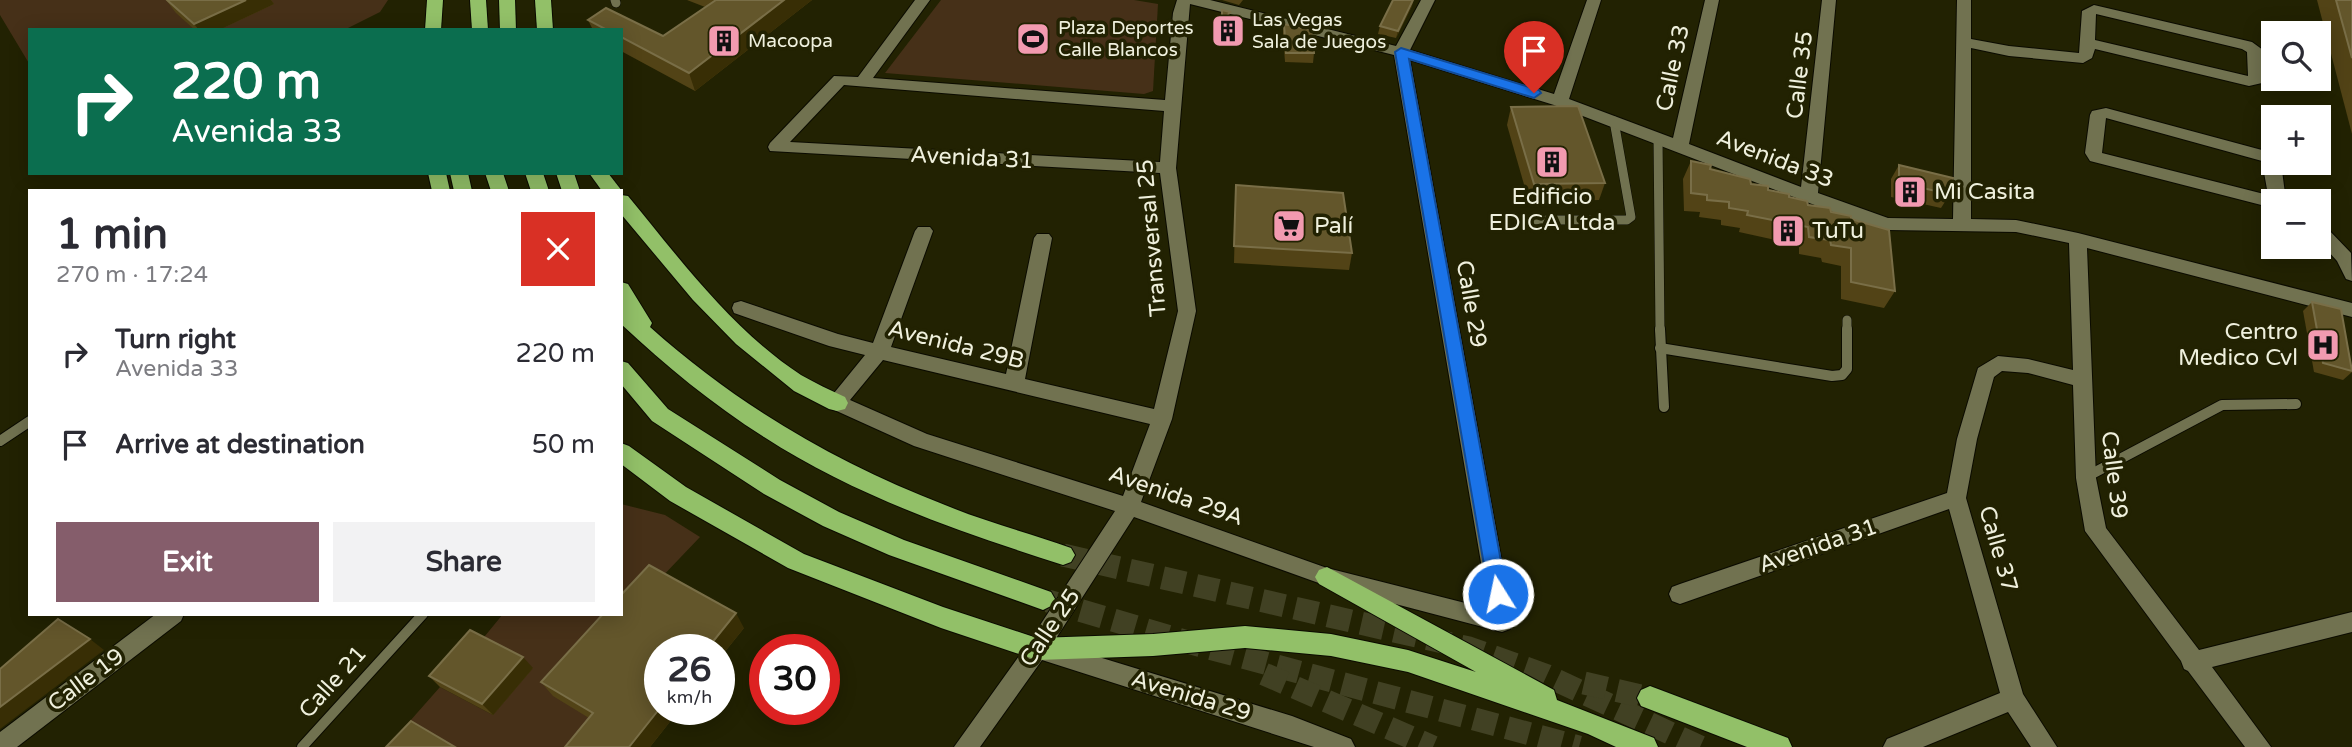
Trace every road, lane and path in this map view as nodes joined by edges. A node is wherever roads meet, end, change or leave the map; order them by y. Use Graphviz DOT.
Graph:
graph roads {
  1 [pos="435,0"];
  2 [pos="478,0"];
  3 [pos="507,0"];
  4 [pos="543,0"];
  5 [pos="923,0"];
  6 [pos="1184,0"];
  7 [pos="1192,0"];
  8 [pos="1428,0"];
  9 [pos="1594,0"];
  10 [pos="1712,0"];
  11 [pos="1829,0"];
  12 [pos="1964,0"];
  13 [pos="433,28"];
  14 [pos="481,28"];
  15 [pos="508,28"];
  16 [pos="545,28"];
  17 [pos="1965,42"];
  18 [pos="2088,43"];
  19 [pos="1401,52"];
  20 [pos="862,82"];
  21 [pos="1560,101"];
  22 [pos="1171,106"];
  23 [pos="1614,121"];
  24 [pos="1658,138"];
  25 [pos="1679,146"];
  26 [pos="1168,168"];
  27 [pos="600,175"];
  28 [pos="611,189"];
  29 [pos="1809,196"];
  30 [pos="2275,202"];
  31 [pos="623,203"];
  32 [pos="1524,220"];
  33 [pos="1962,224"];
  34 [pos="924,231"];
  35 [pos="1043,238"];
  36 [pos="2078,239"];
  37 [pos="2331,243"];
  38 [pos="2352,274"];
  39 [pos="623,292"];
  40 [pos="741,308"];
  41 [pos="2352,310"];
  42 [pos="623,314"];
  43 [pos="1847,320"];
  44 [pos="654,343"];
  45 [pos="1660,348"];
  46 [pos="880,350"];
  47 [pos="623,371"];
  48 [pos="2081,380"];
  49 [pos="1014,385"];
  50 [pos="623,392"];
  51 [pos="838,403"];
  52 [pos="2296,404"];
  53 [pos="1664,407"];
  54 [pos="660,415"];
  55 [pos="1162,419"];
  56 [pos="28,422"];
  57 [pos="0,441"];
  58 [pos="623,453"];
  59 [pos="2085,478"];
  60 [pos="1956,498"];
  61 [pos="1129,507"];
  62 [pos="1063,555"];
  63 [pos="1327,577"];
  64 [pos="1680,594"];
  65 [pos="1043,599"];
  66 [pos="170,616"];
  67 [pos="421,616"];
  68 [pos="1502,622"];
  69 [pos="2352,622"];
  70 [pos="1037,649"];
  71 [pos="2192,662"];
  72 [pos="1650,698"];
  73 [pos="2013,699"];
  74 [pos="1593,724"];
  75 [pos="0,746"];
  76 [pos="1342,746"];
  77 [pos="302,747"];
  78 [pos="966,747"];
  79 [pos="1645,747"];
  80 [pos="1779,747"];
  81 [pos="1895,747"];
  82 [pos="2045,747"];
  83 [pos="2259,747"];
  1 -- 13 [label="highway"];
  2 -- 14 [label="highway"];
  3 -- 15 [label="highway"];
  4 -- 16 [label="highway"];
  5 -- 20 [label="street"];
  6 -- 22 [label="street, Transversal 25"];
  7 -- 19 [label="street, Avenida 33"];
  8 -- 19 [label="street"];
  9 -- 21 [label="street"];
  10 -- 25 [label="street, Calle 33"];
  11 -- 29 [label="street, Calle 35"];
  12 -- 17 [label="street"];
  17 -- 18 [label="street"];
  17 -- 33 [label="street"];
  18 -- 18 [label="street"];
  19 -- 21 [label="street, Avenida 33"];
  19 -- 68 [label="street, Calle 29"];
  20 -- 22 [label="street"];
  20 -- 26 [label="street, Avenida 31"];
  21 -- 23 [label="street, Avenida 33"];
  22 -- 26 [label="street, Transversal 25"];
  23 -- 24 [label="street, Avenida 33"];
  23 -- 32 [label="lane"];
  24 -- 25 [label="street, Avenida 33"];
  24 -- 45 [label="lane"];
  25 -- 29 [label="street, Avenida 33"];
  26 -- 55 [label="street, Transversal 25"];
  27 -- 28 [label="highway"];
  29 -- 33 [label="street, Avenida 33"];
  30 -- 30 [label="street"];
  31 -- 51 [label="highway"];
  33 -- 36 [label="street, Avenida 33"];
  34 -- 46 [label="street"];
  35 -- 49 [label="street"];
  36 -- 41 [label="street, Avenida 33"];
  36 -- 48 [label="street, Calle 39"];
  37 -- 38 [label="street"];
  39 -- 44 [label="highway"];
  40 -- 46 [label="street, Avenida 29B"];
  42 -- 44 [label="highway"];
  43 -- 45 [label="lane"];
  44 -- 62 [label="highway"];
  45 -- 53 [label="lane"];
  46 -- 49 [label="street, Avenida 29B"];
  46 -- 51 [label="street"];
  47 -- 54 [label="highway"];
  48 -- 59 [label="street, Calle 39"];
  48 -- 60 [label="street, Calle 37"];
  49 -- 55 [label="street, Avenida 29B"];
  50 -- 54 [label="highway"];
  51 -- 61 [label="street, Avenida 29A"];
  52 -- 59 [label="lane"];
  54 -- 65 [label="highway"];
  55 -- 61 [label="street, Transversal 25"];
  56 -- 57 [label="lane"];
  58 -- 70 [label="highway"];
  59 -- 71 [label="street, Calle 39"];
  60 -- 64 [label="street, Avenida 31"];
  60 -- 73 [label="street, Calle 37"];
  61 -- 63 [label="street, Avenida 29A"];
  61 -- 70 [label="street, Calle 25"];
  63 -- 68 [label="street, Avenida 29A"];
  63 -- 74 [label="highway"];
  66 -- 75 [label="street, Calle 19"];
  67 -- 77 [label="lane, Calle 21"];
  69 -- 71 [label="street"];
  70 -- 74 [label="highway"];
  70 -- 76 [label="street, Avenida 29"];
  70 -- 78 [label="street, Calle 25"];
  71 -- 83 [label="street, Calle 39"];
  72 -- 80 [label="highway"];
  73 -- 81 [label="street"];
  73 -- 82 [label="street, Calle 37"];
  74 -- 79 [label="highway"];
}
